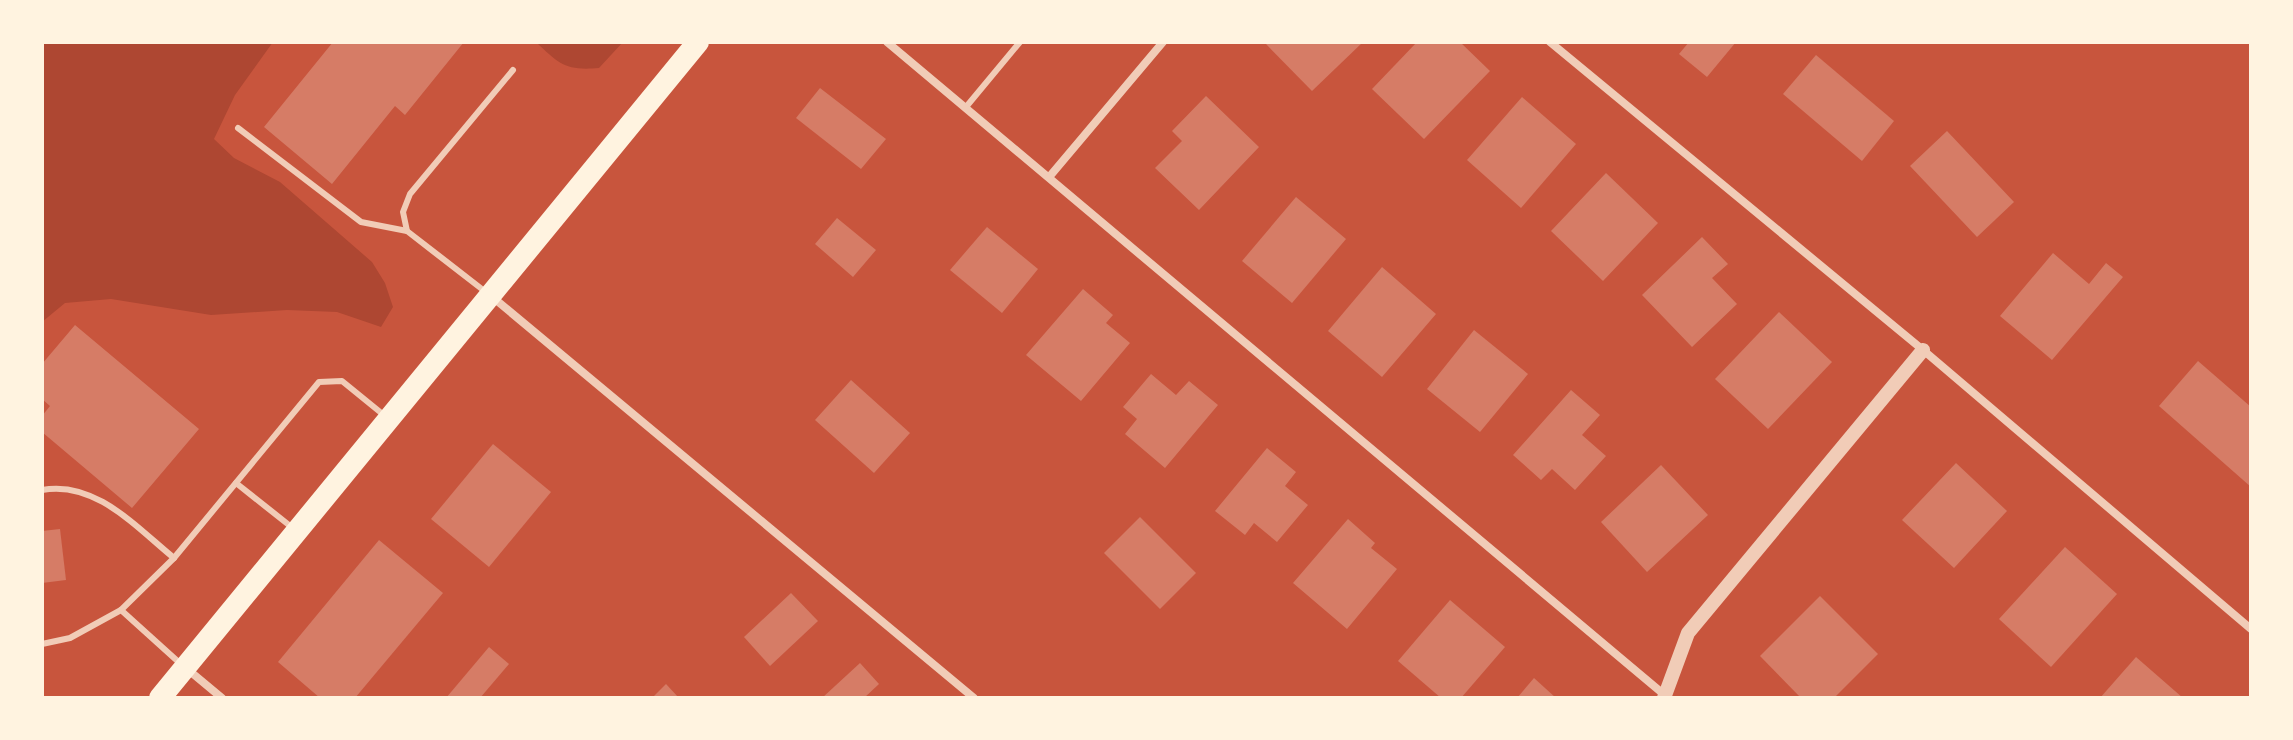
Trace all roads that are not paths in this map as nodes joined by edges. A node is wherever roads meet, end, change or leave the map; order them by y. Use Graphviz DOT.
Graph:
graph roads {
  1 [pos="698,42"];
  2 [pos="887,42"];
  3 [pos="1020,42"];
  4 [pos="1163,42"];
  5 [pos="1550,42"];
  6 [pos="513,70"];
  7 [pos="966,107"];
  8 [pos="238,128"];
  9 [pos="1050,176"];
  10 [pos="407,231"];
  11 [pos="490,295"];
  12 [pos="1923,350"];
  13 [pos="388,419"];
  14 [pos="236,483"];
  15 [pos="42,490"];
  16 [pos="297,532"];
  17 [pos="174,558"];
  18 [pos="121,610"];
  19 [pos="2251,629"];
  20 [pos="42,644"];
  21 [pos="186,668"];
  22 [pos="1665,697"];
  23 [pos="160,698"];
  24 [pos="222,698"];
  25 [pos="974,698"];
  1 -- 11 [label="highway"];
  2 -- 7 [label="street"];
  3 -- 7 [label="lane"];
  4 -- 9 [label="street"];
  5 -- 12 [label="street"];
  6 -- 10 [label="lane"];
  7 -- 9 [label="street"];
  8 -- 10 [label="lane"];
  9 -- 22 [label="street"];
  10 -- 11 [label="lane"];
  11 -- 13 [label="highway"];
  11 -- 25 [label="street"];
  12 -- 19 [label="street"];
  12 -- 22 [label="street"];
  13 -- 14 [label="lane"];
  13 -- 16 [label="highway"];
  14 -- 16 [label="lane"];
  14 -- 17 [label="lane"];
  15 -- 17 [label="lane"];
  16 -- 21 [label="highway"];
  17 -- 18 [label="lane"];
  18 -- 20 [label="lane"];
  18 -- 21 [label="lane"];
  21 -- 23 [label="highway"];
  21 -- 24 [label="street"];
}
